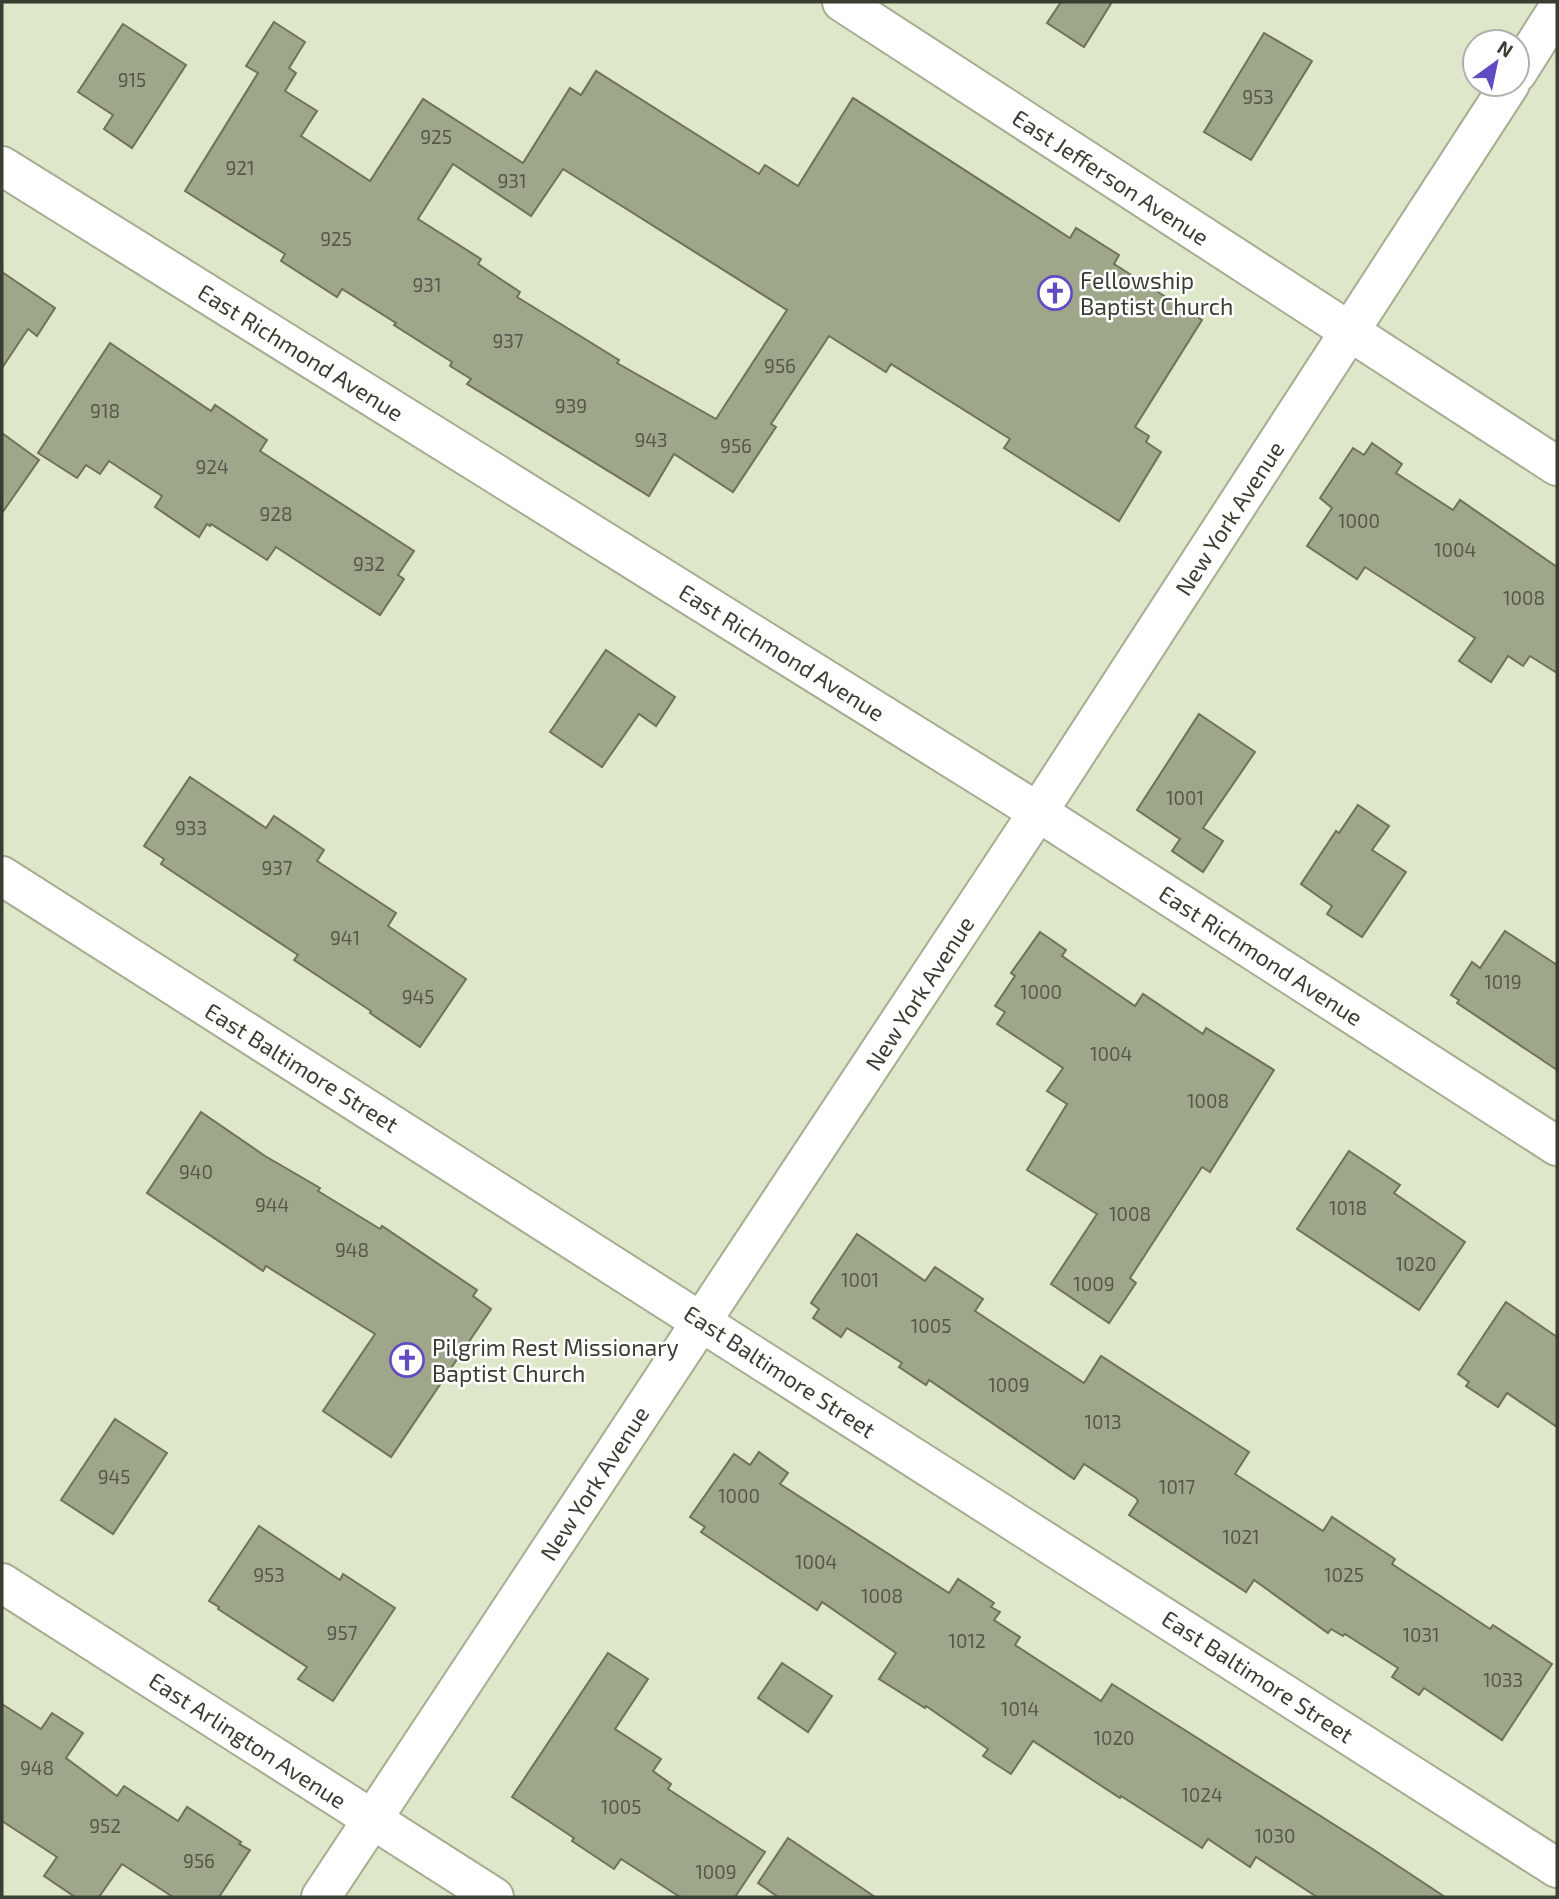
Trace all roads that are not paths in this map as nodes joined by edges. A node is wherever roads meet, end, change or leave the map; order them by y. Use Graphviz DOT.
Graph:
graph roads {
  1 [pos="842,2"];
  2 [pos="1557,10"];
  3 [pos="1531,51"];
  4 [pos="1501,98"];
  5 [pos="2,166"];
  6 [pos="1349,332"];
  7 [pos="1557,466"];
  8 [pos="1038,812"];
  9 [pos="2,876"];
  10 [pos="1557,1146"];
  11 [pos="702,1321"];
  12 [pos="2,1583"];
  13 [pos="372,1819"];
  14 [pos="1557,1868"];
  15 [pos="321,1897"];
  16 [pos="494,1897"];
  1 -- 6 [label="street, East Jefferson Avenue"];
  2 -- 3 [label="street"];
  4 -- 6 [label="street, New York Avenue"];
  5 -- 8 [label="street, East Richmond Avenue"];
  6 -- 7 [label="street, East Jefferson Avenue"];
  6 -- 8 [label="street, New York Avenue"];
  8 -- 10 [label="street, East Richmond Avenue"];
  8 -- 11 [label="street, New York Avenue"];
  9 -- 11 [label="street, East Baltimore Street"];
  11 -- 13 [label="street, New York Avenue"];
  11 -- 14 [label="street, East Baltimore Street"];
  12 -- 13 [label="street, East Arlington Avenue"];
  13 -- 15 [label="street, New York Avenue"];
  13 -- 16 [label="street, East Arlington Avenue"];
}
